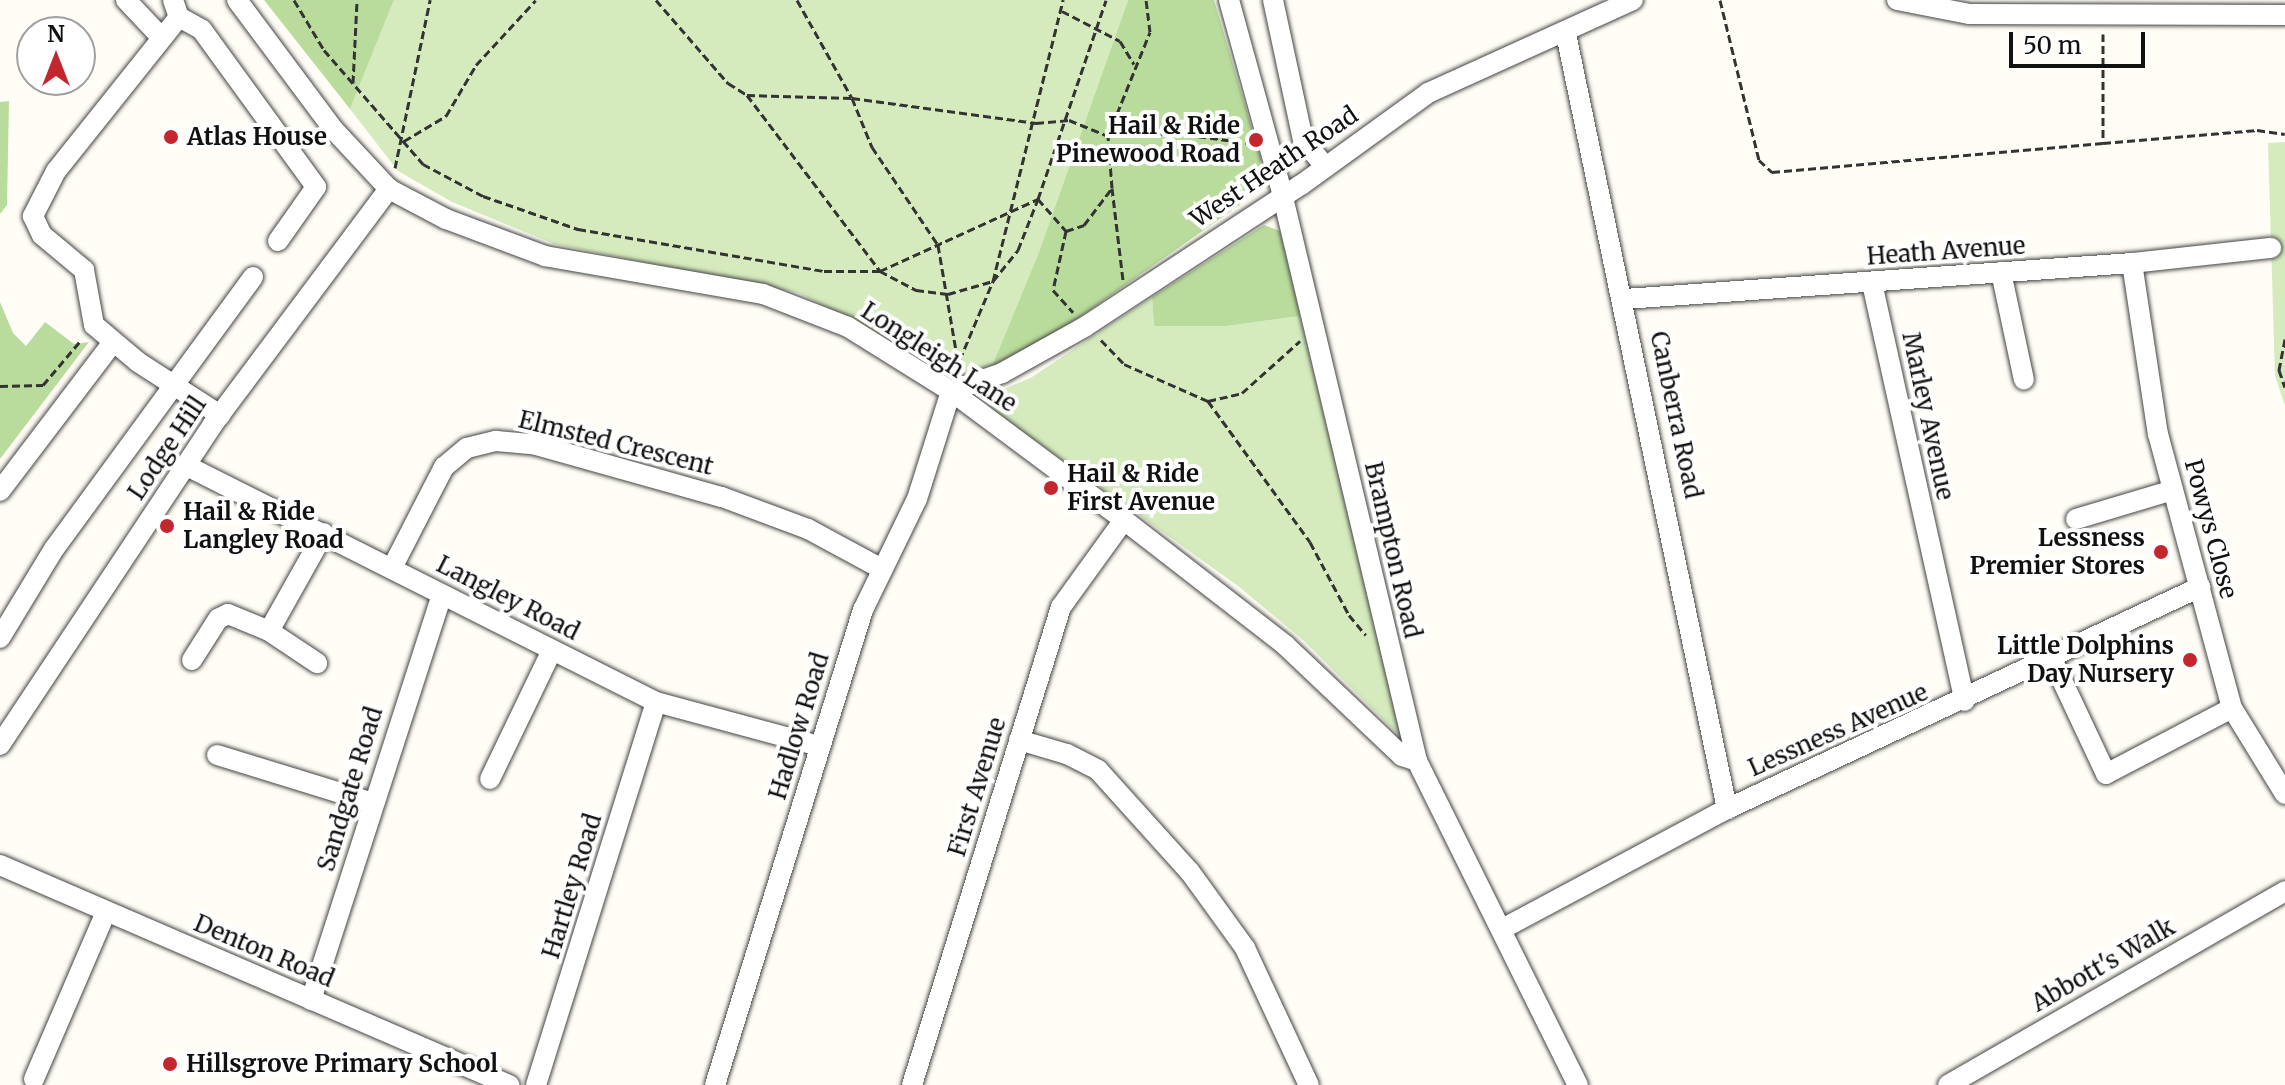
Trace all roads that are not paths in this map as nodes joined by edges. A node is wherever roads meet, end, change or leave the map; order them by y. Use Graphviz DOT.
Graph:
graph roads {
  1 [pos="126,0"];
  2 [pos="237,0"];
  3 [pos="1229,0"];
  4 [pos="1273,0"];
  5 [pos="1633,0"];
  6 [pos="1897,0"];
  7 [pos="176,8"];
  8 [pos="2285,15"];
  9 [pos="1566,34"];
  10 [pos="161,37"];
  11 [pos="1325,166"];
  12 [pos="389,189"];
  13 [pos="1282,193"];
  14 [pos="278,241"];
  15 [pos="2271,248"];
  16 [pos="2132,263"];
  17 [pos="2001,272"];
  18 [pos="253,277"];
  19 [pos="1872,283"];
  20 [pos="1625,299"];
  21 [pos="113,342"];
  22 [pos="2024,380"];
  23 [pos="171,384"];
  24 [pos="951,391"];
  25 [pos="220,415"];
  26 [pos="185,465"];
  27 [pos="2173,490"];
  28 [pos="0,491"];
  29 [pos="2076,519"];
  30 [pos="1124,520"];
  31 [pos="324,533"];
  32 [pos="392,568"];
  33 [pos="880,568"];
  34 [pos="2200,587"];
  35 [pos="442,595"];
  36 [pos="269,631"];
  37 [pos="0,638"];
  38 [pos="552,650"];
  39 [pos="2052,659"];
  40 [pos="192,660"];
  41 [pos="317,663"];
  42 [pos="1965,701"];
  43 [pos="656,702"];
  44 [pos="2232,708"];
  45 [pos="1019,740"];
  46 [pos="0,745"];
  47 [pos="819,746"];
  48 [pos="217,755"];
  49 [pos="1417,761"];
  50 [pos="490,779"];
  51 [pos="2285,794"];
  52 [pos="373,803"];
  53 [pos="1727,809"];
  54 [pos="0,865"];
  55 [pos="2285,891"];
  56 [pos="106,912"];
  57 [pos="1502,929"];
  58 [pos="311,1000"];
  59 [pos="34,1079"];
  60 [pos="509,1085"];
  61 [pos="536,1085"];
  62 [pos="715,1085"];
  63 [pos="912,1085"];
  64 [pos="1309,1085"];
  65 [pos="1578,1085"];
  66 [pos="1948,1085"];
  1 -- 10 [label="street"];
  2 -- 12 [label="street, Longleigh Lane"];
  3 -- 13 [label="street, Brampton Road"];
  4 -- 11 [label="street"];
  5 -- 9 [label="street, West Heath Road"];
  6 -- 8 [label="street"];
  7 -- 10 [label="street"];
  7 -- 14 [label="street"];
  9 -- 11 [label="street, West Heath Road"];
  9 -- 20 [label="street, Canberra Road"];
  10 -- 21 [label="street"];
  11 -- 13 [label="street, West Heath Road"];
  12 -- 24 [label="street, Longleigh Lane"];
  12 -- 25 [label="street, Lodge Hill"];
  13 -- 24 [label="street, West Heath Road"];
  13 -- 49 [label="street, Brampton Road"];
  15 -- 16 [label="street, Heath Avenue"];
  16 -- 17 [label="street, Heath Avenue"];
  16 -- 27 [label="street, Powys Close"];
  17 -- 19 [label="street, Heath Avenue"];
  17 -- 22 [label="street"];
  18 -- 23 [label="street"];
  19 -- 20 [label="street, Heath Avenue"];
  19 -- 42 [label="street, Marley Avenue"];
  20 -- 53 [label="street, Canberra Road"];
  21 -- 23 [label="street"];
  21 -- 28 [label="street"];
  23 -- 25 [label="street"];
  23 -- 37 [label="street"];
  24 -- 30 [label="street, Longleigh Lane"];
  24 -- 33 [label="street, Hadlow Road"];
  25 -- 26 [label="street, Lodge Hill"];
  26 -- 31 [label="street, Langley Road"];
  26 -- 46 [label="street, Lodge Hill"];
  27 -- 29 [label="street"];
  27 -- 34 [label="street, Powys Close"];
  30 -- 45 [label="street, First Avenue"];
  30 -- 49 [label="street, Longleigh Lane"];
  31 -- 32 [label="street, Langley Road"];
  31 -- 36 [label="street"];
  32 -- 33 [label="street, Elmsted Crescent"];
  32 -- 35 [label="street, Langley Road"];
  33 -- 47 [label="street, Hadlow Road"];
  34 -- 39 [label="street, Lessness Avenue"];
  34 -- 44 [label="street, Powys Close"];
  35 -- 38 [label="street, Langley Road"];
  35 -- 52 [label="street, Sandgate Road"];
  36 -- 40 [label="street"];
  36 -- 41 [label="street"];
  38 -- 43 [label="street, Langley Road"];
  38 -- 50 [label="street"];
  39 -- 42 [label="street, Lessness Avenue"];
  39 -- 44 [label="street"];
  42 -- 53 [label="street, Lessness Avenue"];
  43 -- 47 [label="street, Langley Road"];
  43 -- 61 [label="street, Hartley Road"];
  44 -- 51 [label="street, Powys Close"];
  45 -- 63 [label="street, First Avenue"];
  45 -- 64 [label="street"];
  47 -- 62 [label="street, Hadlow Road"];
  48 -- 52 [label="street"];
  49 -- 57 [label="street, Brampton Road"];
  52 -- 58 [label="street, Sandgate Road"];
  53 -- 57 [label="street, Lessness Avenue"];
  54 -- 56 [label="street, Denton Road"];
  55 -- 66 [label="street, Abbott's Walk"];
  56 -- 58 [label="street, Denton Road"];
  56 -- 59 [label="street"];
  57 -- 65 [label="street, Brampton Road"];
  58 -- 60 [label="street, Denton Road"];
}
